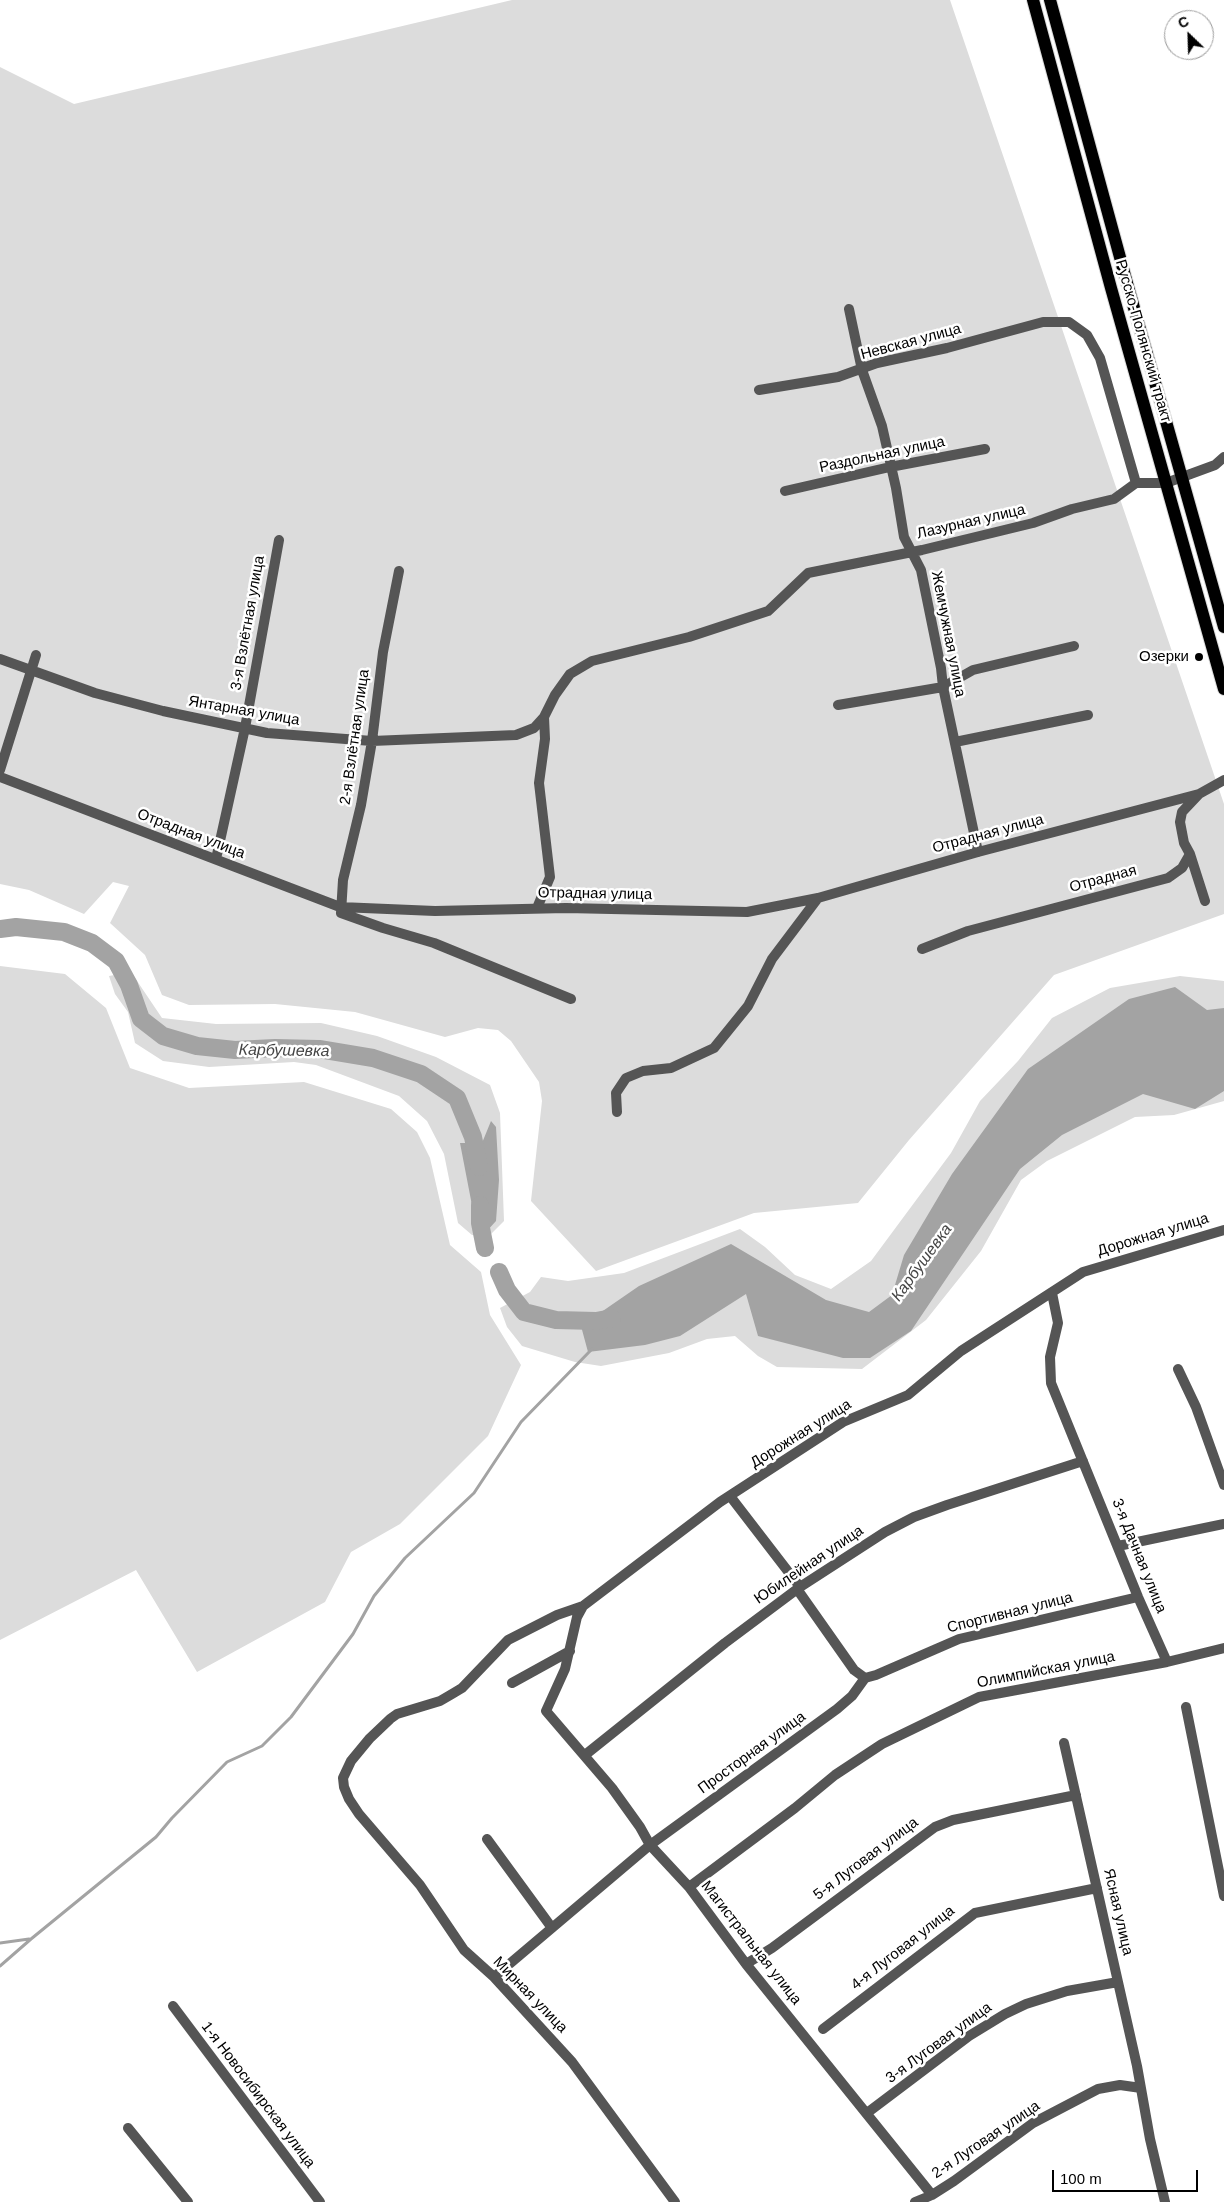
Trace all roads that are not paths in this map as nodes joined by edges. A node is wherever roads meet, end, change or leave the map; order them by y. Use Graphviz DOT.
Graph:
graph roads {
  1 [pos="1033,0"];
  2 [pos="1050,0"];
  3 [pos="849,309"];
  4 [pos="862,370"];
  5 [pos="759,390"];
  6 [pos="986,449"];
  7 [pos="1224,457"];
  8 [pos="890,467"];
  9 [pos="1182,479"];
  10 [pos="1136,483"];
  11 [pos="1166,484"];
  12 [pos="786,491"];
  13 [pos="279,540"];
  14 [pos="911,551"];
  15 [pos="398,571"];
  16 [pos="1224,627"];
  17 [pos="1074,646"];
  18 [pos="36,655"];
  19 [pos="0,659"];
  20 [pos="31,670"];
  21 [pos="943,687"];
  22 [pos="1224,689"];
  23 [pos="838,705"];
  24 [pos="1088,715"];
  25 [pos="544,717"];
  26 [pos="245,728"];
  27 [pos="372,741"];
  28 [pos="955,742"];
  29 [pos="0,770"];
  30 [pos="0,777"];
  31 [pos="1224,780"];
  32 [pos="1199,794"];
  33 [pos="978,852"];
  34 [pos="1190,854"];
  35 [pos="216,859"];
  36 [pos="818,898"];
  37 [pos="1205,901"];
  38 [pos="340,907"];
  39 [pos="537,908"];
  40 [pos="922,950"];
  41 [pos="571,999"];
  42 [pos="617,1112"];
  43 [pos="1224,1230"];
  44 [pos="1052,1293"];
  45 [pos="1178,1369"];
  46 [pos="1083,1461"];
  47 [pos="1224,1485"];
  48 [pos="730,1496"];
  49 [pos="1224,1524"];
  50 [pos="1118,1546"];
  51 [pos="799,1588"];
  52 [pos="1138,1597"];
  53 [pos="583,1606"];
  54 [pos="1224,1648"];
  55 [pos="570,1651"];
  56 [pos="1167,1662"];
  57 [pos="865,1678"];
  58 [pos="512,1683"];
  59 [pos="1186,1707"];
  60 [pos="1064,1743"];
  61 [pos="585,1755"];
  62 [pos="1076,1795"];
  63 [pos="487,1839"];
  64 [pos="650,1845"];
  65 [pos="689,1887"];
  66 [pos="1097,1888"];
  67 [pos="1224,1896"];
  68 [pos="552,1928"];
  69 [pos="746,1964"];
  70 [pos="494,1977"];
  71 [pos="1118,1982"];
  72 [pos="173,2006"];
  73 [pos="823,2029"];
  74 [pos="1141,2088"];
  75 [pos="867,2113"];
  76 [pos="128,2128"];
  77 [pos="932,2195"];
  78 [pos="188,2202"];
  79 [pos="320,2202"];
  80 [pos="675,2202"];
  81 [pos="915,2202"];
  82 [pos="1165,2202"];
  1 -- 11 [label="main road, Русско-Полянский тракт"];
  2 -- 9 [label="main road, Русско-Полянский тракт"];
  3 -- 4 [label="street, Жемчужная улица"];
  4 -- 5 [label="street, Невская улица"];
  4 -- 8 [label="street, Жемчужная улица"];
  4 -- 10 [label="street, Невская улица"];
  6 -- 8 [label="street, Раздольная улица"];
  7 -- 9 [label="street"];
  8 -- 12 [label="street, Раздольная улица"];
  8 -- 14 [label="street, Жемчужная улица"];
  9 -- 11 [label="street"];
  9 -- 16 [label="main road, Русско-Полянский тракт"];
  10 -- 11 [label="street"];
  10 -- 14 [label="street, Лазурная улица"];
  11 -- 22 [label="main road, Русско-Полянский тракт"];
  13 -- 26 [label="street, 3-я Взлётная улица"];
  14 -- 21 [label="street, Жемчужная улица"];
  14 -- 25 [label="street, Лазурная улица"];
  15 -- 27 [label="street, 2-я Взлётная улица"];
  17 -- 21 [label="street"];
  18 -- 20 [label="street"];
  19 -- 20 [label="street, Янтарная улица"];
  20 -- 26 [label="street, Янтарная улица"];
  20 -- 29 [label="street"];
  21 -- 23 [label="street"];
  21 -- 28 [label="street, Жемчужная улица"];
  24 -- 28 [label="street"];
  25 -- 27 [label="street, Янтарная улица"];
  25 -- 39 [label="street"];
  26 -- 27 [label="street, Янтарная улица"];
  26 -- 35 [label="street, 3-я Взлётная улица"];
  27 -- 38 [label="street, 2-я Взлётная улица"];
  28 -- 33 [label="street, Жемчужная улица"];
  30 -- 35 [label="street, Отрадная улица"];
  31 -- 32 [label="street"];
  32 -- 33 [label="street, Отрадная улица"];
  32 -- 34 [label="street"];
  33 -- 36 [label="street, Отрадная улица"];
  34 -- 37 [label="street"];
  34 -- 40 [label="street, Отрадная"];
  35 -- 38 [label="street, Отрадная улица"];
  36 -- 39 [label="street, Отрадная улица"];
  36 -- 42 [label="street"];
  38 -- 39 [label="street, Отрадная улица"];
  38 -- 41 [label="street"];
  43 -- 44 [label="street, Дорожная улица"];
  44 -- 46 [label="street, 3-я Дачная улица"];
  44 -- 48 [label="street, Дорожная улица"];
  45 -- 47 [label="street"];
  46 -- 50 [label="street, 3-я Дачная улица"];
  46 -- 51 [label="street, Юбилейная улица"];
  48 -- 51 [label="street"];
  48 -- 53 [label="street, Дорожная улица"];
  49 -- 50 [label="street"];
  50 -- 52 [label="street, 3-я Дачная улица"];
  51 -- 57 [label="street"];
  51 -- 61 [label="street, Юбилейная улица"];
  52 -- 56 [label="street, 3-я Дачная улица"];
  52 -- 57 [label="street, Спортивная улица"];
  53 -- 55 [label="street"];
  53 -- 70 [label="street, Мирная улица"];
  54 -- 56 [label="street, Олимпийская улица"];
  55 -- 58 [label="street"];
  55 -- 61 [label="street, Магистральная улица"];
  56 -- 65 [label="street, Олимпийская улица"];
  57 -- 64 [label="street, Просторная улица"];
  59 -- 67 [label="street"];
  60 -- 62 [label="street, Ясная улица"];
  61 -- 64 [label="street, Магистральная улица"];
  62 -- 66 [label="street, Ясная улица"];
  62 -- 69 [label="street, 5-я Луговая улица"];
  63 -- 68 [label="street"];
  64 -- 65 [label="street, Магистральная улица"];
  64 -- 68 [label="street, Просторная улица"];
  65 -- 69 [label="street, Магистральная улица"];
  66 -- 71 [label="street, Ясная улица"];
  66 -- 73 [label="street, 4-я Луговая улица"];
  68 -- 70 [label="street, Просторная улица"];
  69 -- 75 [label="street, Магистральная улица"];
  70 -- 80 [label="street, Мирная улица"];
  71 -- 74 [label="street, Ясная улица"];
  71 -- 75 [label="street, 3-я Луговая улица"];
  72 -- 79 [label="street, 1-я Новосибирская улица"];
  74 -- 77 [label="street, 2-я Луговая улица"];
  74 -- 82 [label="street, Ясная улица"];
  75 -- 77 [label="street, Магистральная улица"];
  76 -- 78 [label="street"];
  77 -- 81 [label="street, 2-я Луговая улица"];
}
